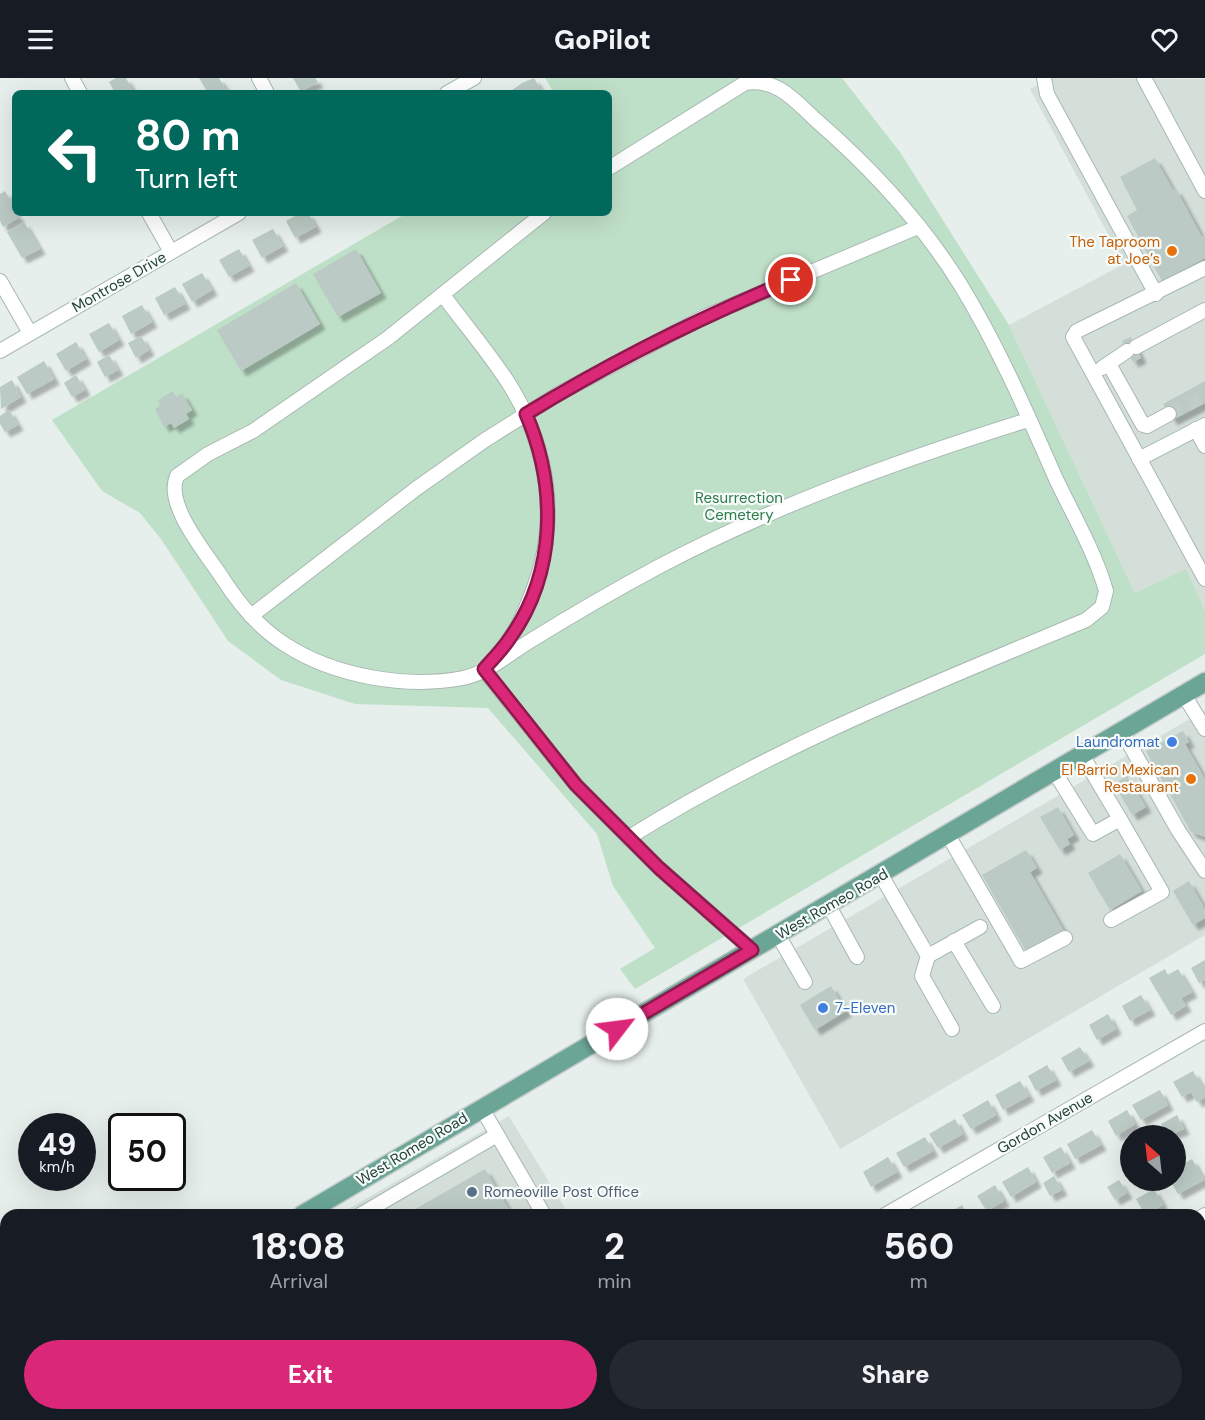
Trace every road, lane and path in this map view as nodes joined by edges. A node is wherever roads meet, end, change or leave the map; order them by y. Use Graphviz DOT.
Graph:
graph roads {
  1 [pos="474,78"];
  2 [pos="1044,78"];
  3 [pos="1144,78"];
  4 [pos="450,87"];
  5 [pos="612,166"];
  6 [pos="1205,191"];
  7 [pos="151,216"];
  8 [pos="234,216"];
  9 [pos="540,216"];
  10 [pos="918,227"];
  11 [pos="171,252"];
  12 [pos="1205,268"];
  13 [pos="0,281"];
  14 [pos="1156,294"];
  15 [pos="442,295"];
  16 [pos="1205,310"];
  17 [pos="30,333"];
  18 [pos="0,351"];
  19 [pos="1109,364"];
  20 [pos="1092,374"];
  21 [pos="526,414"];
  22 [pos="1169,414"];
  23 [pos="1028,420"];
  24 [pos="1201,427"];
  25 [pos="1205,446"];
  26 [pos="1139,459"];
  27 [pos="1203,572"];
  28 [pos="251,616"];
  29 [pos="484,669"];
  30 [pos="1205,682"];
  31 [pos="1184,695"];
  32 [pos="1205,729"];
  33 [pos="1122,731"];
  34 [pos="1082,754"];
  35 [pos="1054,771"];
  36 [pos="1120,819"];
  37 [pos="948,836"];
  38 [pos="628,838"];
  39 [pos="1205,871"];
  40 [pos="881,875"];
  41 [pos="829,906"];
  42 [pos="1111,920"];
  43 [pos="980,927"];
  44 [pos="778,935"];
  45 [pos="1065,938"];
  46 [pos="954,941"];
  47 [pos="752,950"];
  48 [pos="928,956"];
  49 [pos="857,957"];
  50 [pos="805,982"];
  51 [pos="993,1006"];
  52 [pos="952,1029"];
  53 [pos="1205,1031"];
  54 [pos="481,1107"];
  55 [pos="497,1135"];
  56 [pos="312,1209"];
  57 [pos="373,1209"];
  58 [pos="540,1209"];
  59 [pos="895,1209"];
  1 -- 4 [label="street"];
  2 -- 14 [label="street"];
  3 -- 6 [label="street"];
  5 -- 10 [label="street"];
  7 -- 11 [label="street"];
  8 -- 11 [label="street, Montrose Drive"];
  9 -- 15 [label="street"];
  10 -- 21 [label="street"];
  10 -- 23 [label="street"];
  11 -- 17 [label="street, Montrose Drive"];
  12 -- 14 [label="street"];
  13 -- 17 [label="street"];
  14 -- 20 [label="street"];
  15 -- 21 [label="street"];
  15 -- 28 [label="street"];
  16 -- 19 [label="street"];
  17 -- 18 [label="street, Montrose Drive"];
  19 -- 20 [label="street"];
  19 -- 22 [label="street"];
  20 -- 26 [label="street"];
  21 -- 28 [label="street"];
  21 -- 29 [label="street"];
  23 -- 29 [label="street"];
  23 -- 38 [label="street"];
  24 -- 25 [label="street"];
  24 -- 26 [label="street"];
  26 -- 27 [label="street"];
  28 -- 29 [label="street"];
  29 -- 38 [label="street"];
  30 -- 31 [label="main road, West Romeo Road"];
  31 -- 32 [label="street"];
  31 -- 33 [label="main road, West Romeo Road"];
  33 -- 34 [label="main road, West Romeo Road"];
  33 -- 39 [label="street"];
  34 -- 35 [label="main road, West Romeo Road"];
  34 -- 36 [label="street"];
  35 -- 36 [label="street"];
  35 -- 37 [label="main road, West Romeo Road"];
  36 -- 42 [label="street"];
  37 -- 40 [label="main road, West Romeo Road"];
  37 -- 45 [label="street"];
  38 -- 47 [label="street"];
  40 -- 41 [label="main road, West Romeo Road"];
  40 -- 48 [label="street"];
  41 -- 44 [label="main road, West Romeo Road"];
  41 -- 49 [label="street"];
  43 -- 46 [label="street"];
  44 -- 47 [label="main road, West Romeo Road"];
  44 -- 50 [label="street"];
  46 -- 48 [label="street"];
  46 -- 51 [label="street"];
  47 -- 54 [label="main road, West Romeo Road"];
  48 -- 52 [label="street"];
  53 -- 59 [label="street, Gordon Avenue"];
  54 -- 55 [label="street"];
  54 -- 56 [label="main road, West Romeo Road"];
  55 -- 57 [label="street"];
  55 -- 58 [label="street"];
}
